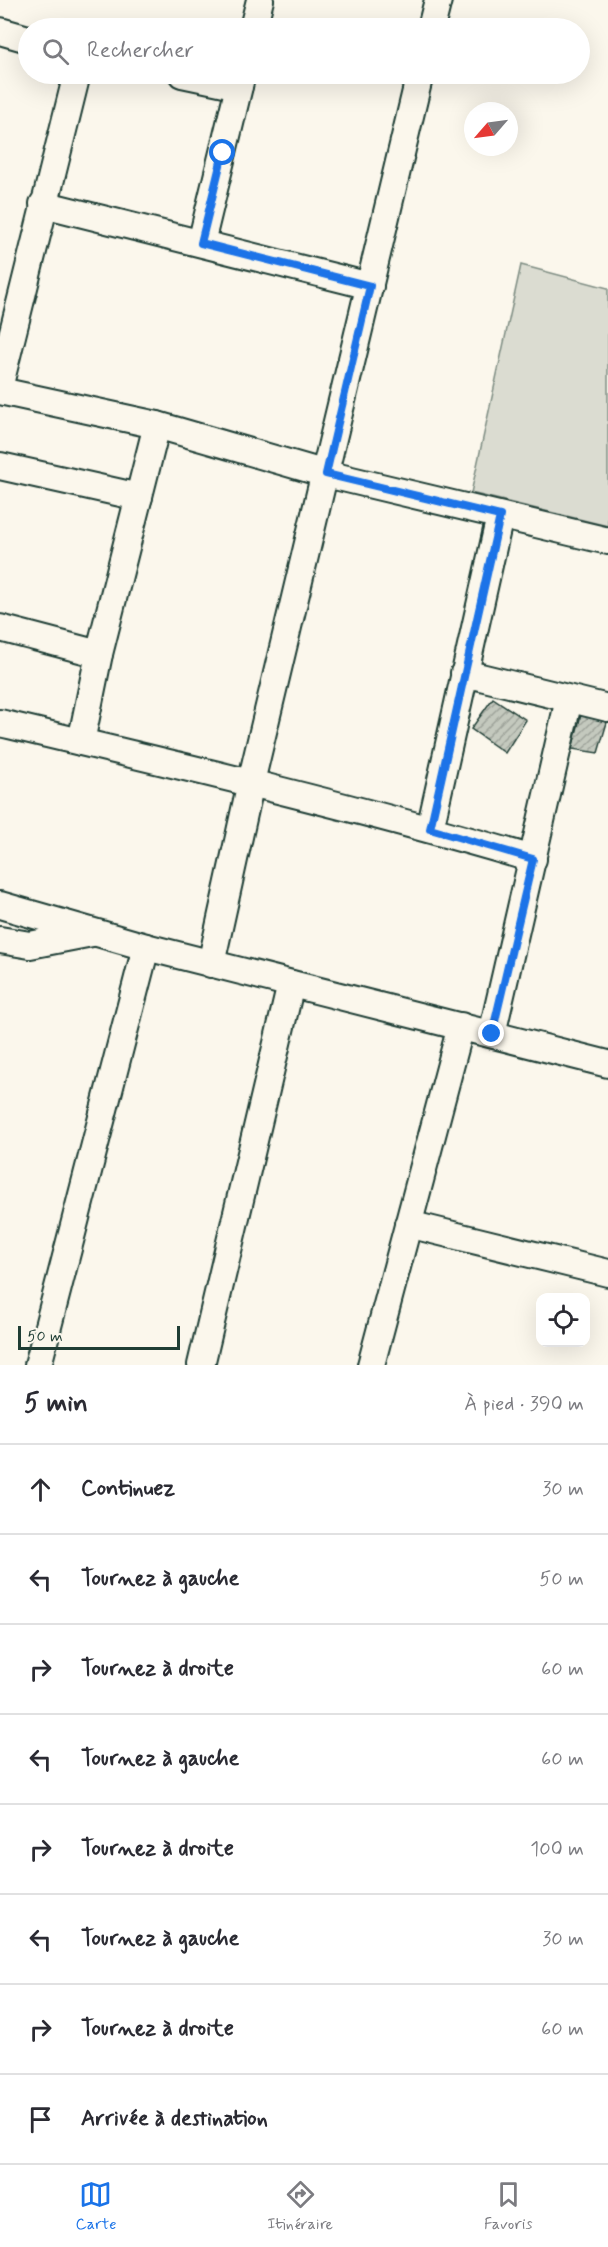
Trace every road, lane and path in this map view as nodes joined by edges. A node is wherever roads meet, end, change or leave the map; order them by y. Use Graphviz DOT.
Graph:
graph roads {
  1 [pos="260,0"];
  2 [pos="438,0"];
  3 [pos="256,18"];
  4 [pos="434,18"];
  5 [pos="0,31"];
  6 [pos="18,36"];
  7 [pos="74,84"];
  8 [pos="240,84"];
  9 [pos="418,84"];
  10 [pos="44,204"];
  11 [pos="201,243"];
  12 [pos="370,286"];
  13 [pos="0,384"];
  14 [pos="0,391"];
  15 [pos="157,425"];
  16 [pos="0,466"];
  17 [pos="326,474"];
  18 [pos="139,497"];
  19 [pos="500,516"];
  20 [pos="608,541"];
  21 [pos="0,628"];
  22 [pos="99,654"];
  23 [pos="464,673"];
  24 [pos="569,699"];
  25 [pos="608,708"];
  26 [pos="0,723"];
  27 [pos="81,742"];
  28 [pos="251,782"];
  29 [pos="430,829"];
  30 [pos="533,859"];
  31 [pos="0,905"];
  32 [pos="95,932"];
  33 [pos="0,940"];
  34 [pos="146,947"];
  35 [pos="211,964"];
  36 [pos="291,984"];
  37 [pos="461,1026"];
  38 [pos="492,1034"];
  39 [pos="608,1064"];
  40 [pos="408,1224"];
  41 [pos="608,1273"];
  42 [pos="38,1365"];
  43 [pos="201,1365"];
  44 [pos="371,1365"];
  1 -- 3 [label="street"];
  2 -- 4 [label="street"];
  5 -- 6 [label="street"];
  7 -- 10 [label="street"];
  8 -- 11 [label="street"];
  9 -- 12 [label="street"];
  10 -- 11 [label="street"];
  10 -- 13 [label="street"];
  11 -- 12 [label="street"];
  12 -- 17 [label="street"];
  14 -- 15 [label="street"];
  15 -- 17 [label="street"];
  15 -- 18 [label="street"];
  16 -- 18 [label="street"];
  17 -- 19 [label="street"];
  17 -- 28 [label="street"];
  18 -- 22 [label="street"];
  19 -- 20 [label="street"];
  19 -- 23 [label="street"];
  21 -- 22 [label="street"];
  22 -- 27 [label="street"];
  23 -- 24 [label="street"];
  23 -- 29 [label="street"];
  24 -- 25 [label="street"];
  24 -- 30 [label="street"];
  26 -- 27 [label="street"];
  27 -- 28 [label="street"];
  28 -- 29 [label="street"];
  28 -- 35 [label="street"];
  29 -- 30 [label="street"];
  30 -- 38 [label="street"];
  31 -- 32 [label="street"];
  32 -- 33 [label="street"];
  32 -- 34 [label="street"];
  34 -- 35 [label="street"];
  34 -- 42 [label="street"];
  35 -- 36 [label="street"];
  36 -- 37 [label="street"];
  36 -- 43 [label="street"];
  37 -- 38 [label="street"];
  37 -- 40 [label="street"];
  38 -- 39 [label="street"];
  40 -- 41 [label="street"];
  40 -- 44 [label="street"];
}
